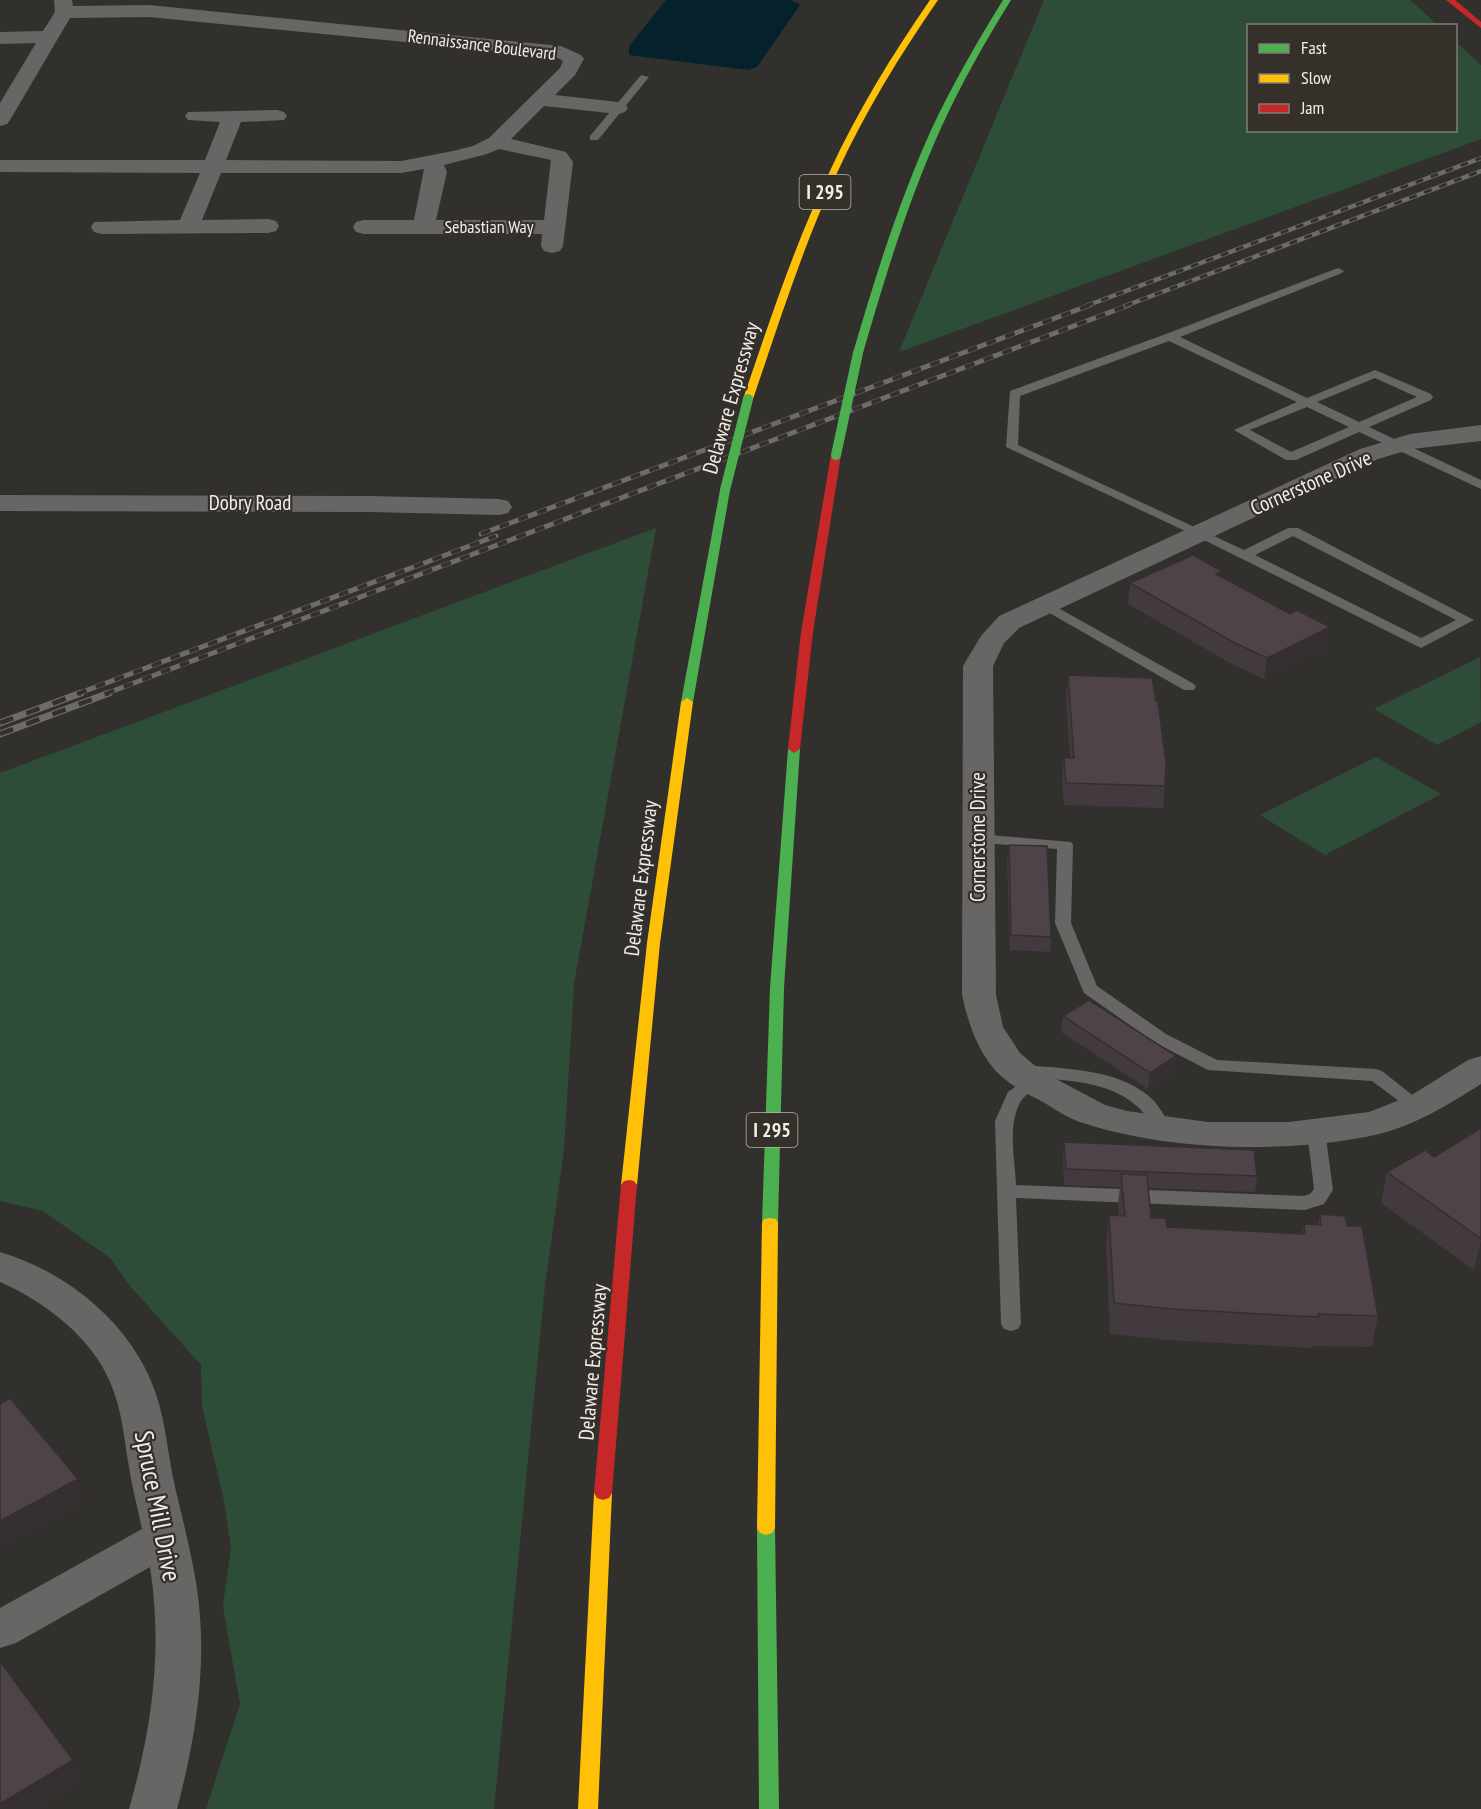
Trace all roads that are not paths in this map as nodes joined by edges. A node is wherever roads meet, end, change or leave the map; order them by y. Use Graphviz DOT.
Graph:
graph roads {
  1 [pos="934,0"];
  2 [pos="1007,0"];
  3 [pos="1450,0"];
  4 [pos="64,6"];
  5 [pos="1481,26"];
  6 [pos="0,38"];
  7 [pos="49,38"];
  8 [pos="644,77"];
  9 [pos="539,99"];
  10 [pos="618,108"];
  11 [pos="195,116"];
  12 [pos="232,116"];
  13 [pos="277,116"];
  14 [pos="0,120"];
  15 [pos="594,138"];
  16 [pos="496,142"];
  17 [pos="433,163"];
  18 [pos="0,166"];
  19 [pos="213,166"];
  20 [pos="189,226"];
  21 [pos="268,226"];
  22 [pos="364,226"];
  23 [pos="424,226"];
  24 [pos="102,227"];
  25 [pos="1338,272"];
  26 [pos="1170,337"];
  27 [pos="1306,402"];
  28 [pos="1359,428"];
  29 [pos="1481,433"];
  30 [pos="1397,446"];
  31 [pos="1481,484"];
  32 [pos="0,503"];
  33 [pos="499,507"];
  34 [pos="1201,533"];
  35 [pos="1244,555"];
  36 [pos="1044,604"];
  37 [pos="1189,687"];
  38 [pos="977,839"];
  39 [pos="1481,1068"];
  40 [pos="1025,1076"];
  41 [pos="1417,1106"];
  42 [pos="1316,1131"];
  43 [pos="1005,1191"];
  44 [pos="0,1266"];
  45 [pos="1011,1324"];
  46 [pos="164,1538"];
  47 [pos="0,1630"];
  48 [pos="153,1809"];
  49 [pos="588,1809"];
  50 [pos="769,1809"];
  1 -- 49 [label="main road, Delaware Expressway / I 295, bridge"];
  2 -- 50 [label="main road, I 295, bridge"];
  3 -- 5 [label="main road"];
  4 -- 7 [label="street"];
  4 -- 9 [label="street, Rennaissance Boulevard"];
  6 -- 7 [label="street"];
  7 -- 14 [label="street"];
  8 -- 10 [label="lane"];
  9 -- 10 [label="street"];
  9 -- 16 [label="street, Rennaissance Boulevard"];
  10 -- 15 [label="lane"];
  11 -- 12 [label="street"];
  12 -- 13 [label="street"];
  12 -- 19 [label="street"];
  16 -- 17 [label="street, Rennaissance Boulevard"];
  16 -- 23 [label="street, Sebastian Way"];
  17 -- 19 [label="street, Rennaissance Boulevard"];
  17 -- 23 [label="street, Sebastian Way"];
  18 -- 19 [label="street, Rennaissance Boulevard"];
  19 -- 20 [label="street"];
  20 -- 21 [label="street"];
  20 -- 24 [label="street"];
  22 -- 23 [label="street, Sebastian Way"];
  25 -- 26 [label="lane"];
  26 -- 27 [label="lane"];
  26 -- 34 [label="lane"];
  27 -- 28 [label="lane"];
  27 -- 28 [label="lane"];
  27 -- 28 [label="lane"];
  28 -- 30 [label="lane"];
  29 -- 30 [label="street, Cornerstone Drive"];
  30 -- 31 [label="lane"];
  30 -- 34 [label="street, Cornerstone Drive"];
  32 -- 33 [label="street, Dobry Road"];
  34 -- 35 [label="lane"];
  34 -- 36 [label="street, Cornerstone Drive"];
  35 -- 35 [label="lane"];
  36 -- 37 [label="lane"];
  36 -- 38 [label="street, Cornerstone Drive"];
  38 -- 40 [label="street, Cornerstone Drive"];
  38 -- 41 [label="lane"];
  39 -- 41 [label="street, Cornerstone Drive"];
  40 -- 42 [label="street, Cornerstone Drive"];
  40 -- 43 [label="lane"];
  41 -- 42 [label="street, Cornerstone Drive"];
  42 -- 43 [label="lane"];
  43 -- 45 [label="lane"];
  44 -- 46 [label="street, Spruce Mill Drive"];
  46 -- 47 [label="street"];
  46 -- 48 [label="street, Spruce Mill Drive"];
}
